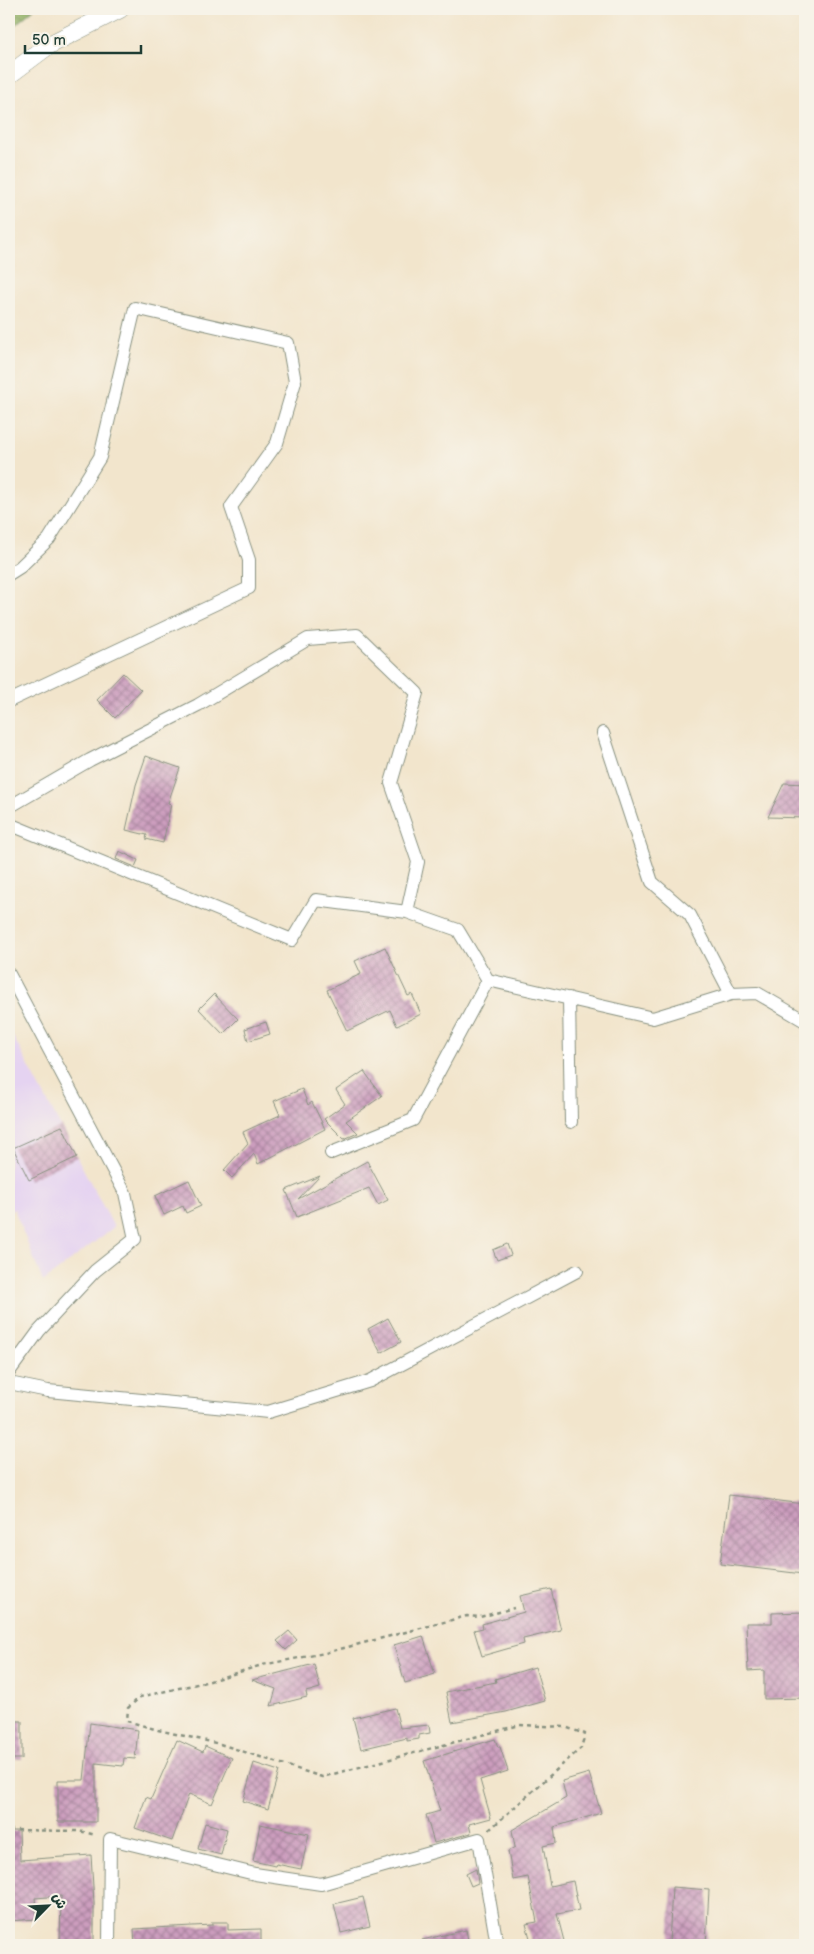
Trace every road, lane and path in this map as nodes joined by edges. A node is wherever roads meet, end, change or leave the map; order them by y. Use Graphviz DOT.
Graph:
graph roads {
  1 [pos="120,9"];
  2 [pos="9,74"];
  3 [pos="9,574"];
  4 [pos="9,702"];
  5 [pos="602,733"];
  6 [pos="9,807"];
  7 [pos="9,824"];
  8 [pos="407,912"];
  9 [pos="9,974"];
  10 [pos="488,980"];
  11 [pos="731,994"];
  12 [pos="568,998"];
  13 [pos="805,1021"];
  14 [pos="571,1122"];
  15 [pos="331,1153"];
  16 [pos="577,1271"];
  17 [pos="9,1372"];
  18 [pos="9,1383"];
  19 [pos="514,1608"];
  20 [pos="9,1830"];
  21 [pos="110,1839"];
  22 [pos="478,1839"];
  23 [pos="109,1945"];
  24 [pos="497,1945"];
  1 -- 2 [label="street"];
  3 -- 4 [label="street"];
  5 -- 11 [label="street"];
  6 -- 8 [label="street"];
  7 -- 8 [label="street"];
  8 -- 10 [label="street"];
  9 -- 17 [label="street"];
  10 -- 12 [label="street"];
  10 -- 15 [label="street"];
  11 -- 12 [label="street"];
  11 -- 13 [label="street"];
  12 -- 14 [label="street"];
  16 -- 18 [label="street"];
  19 -- 22 [label="path"];
  20 -- 21 [label="path"];
  21 -- 22 [label="street"];
  21 -- 23 [label="street"];
  22 -- 24 [label="street"];
}
